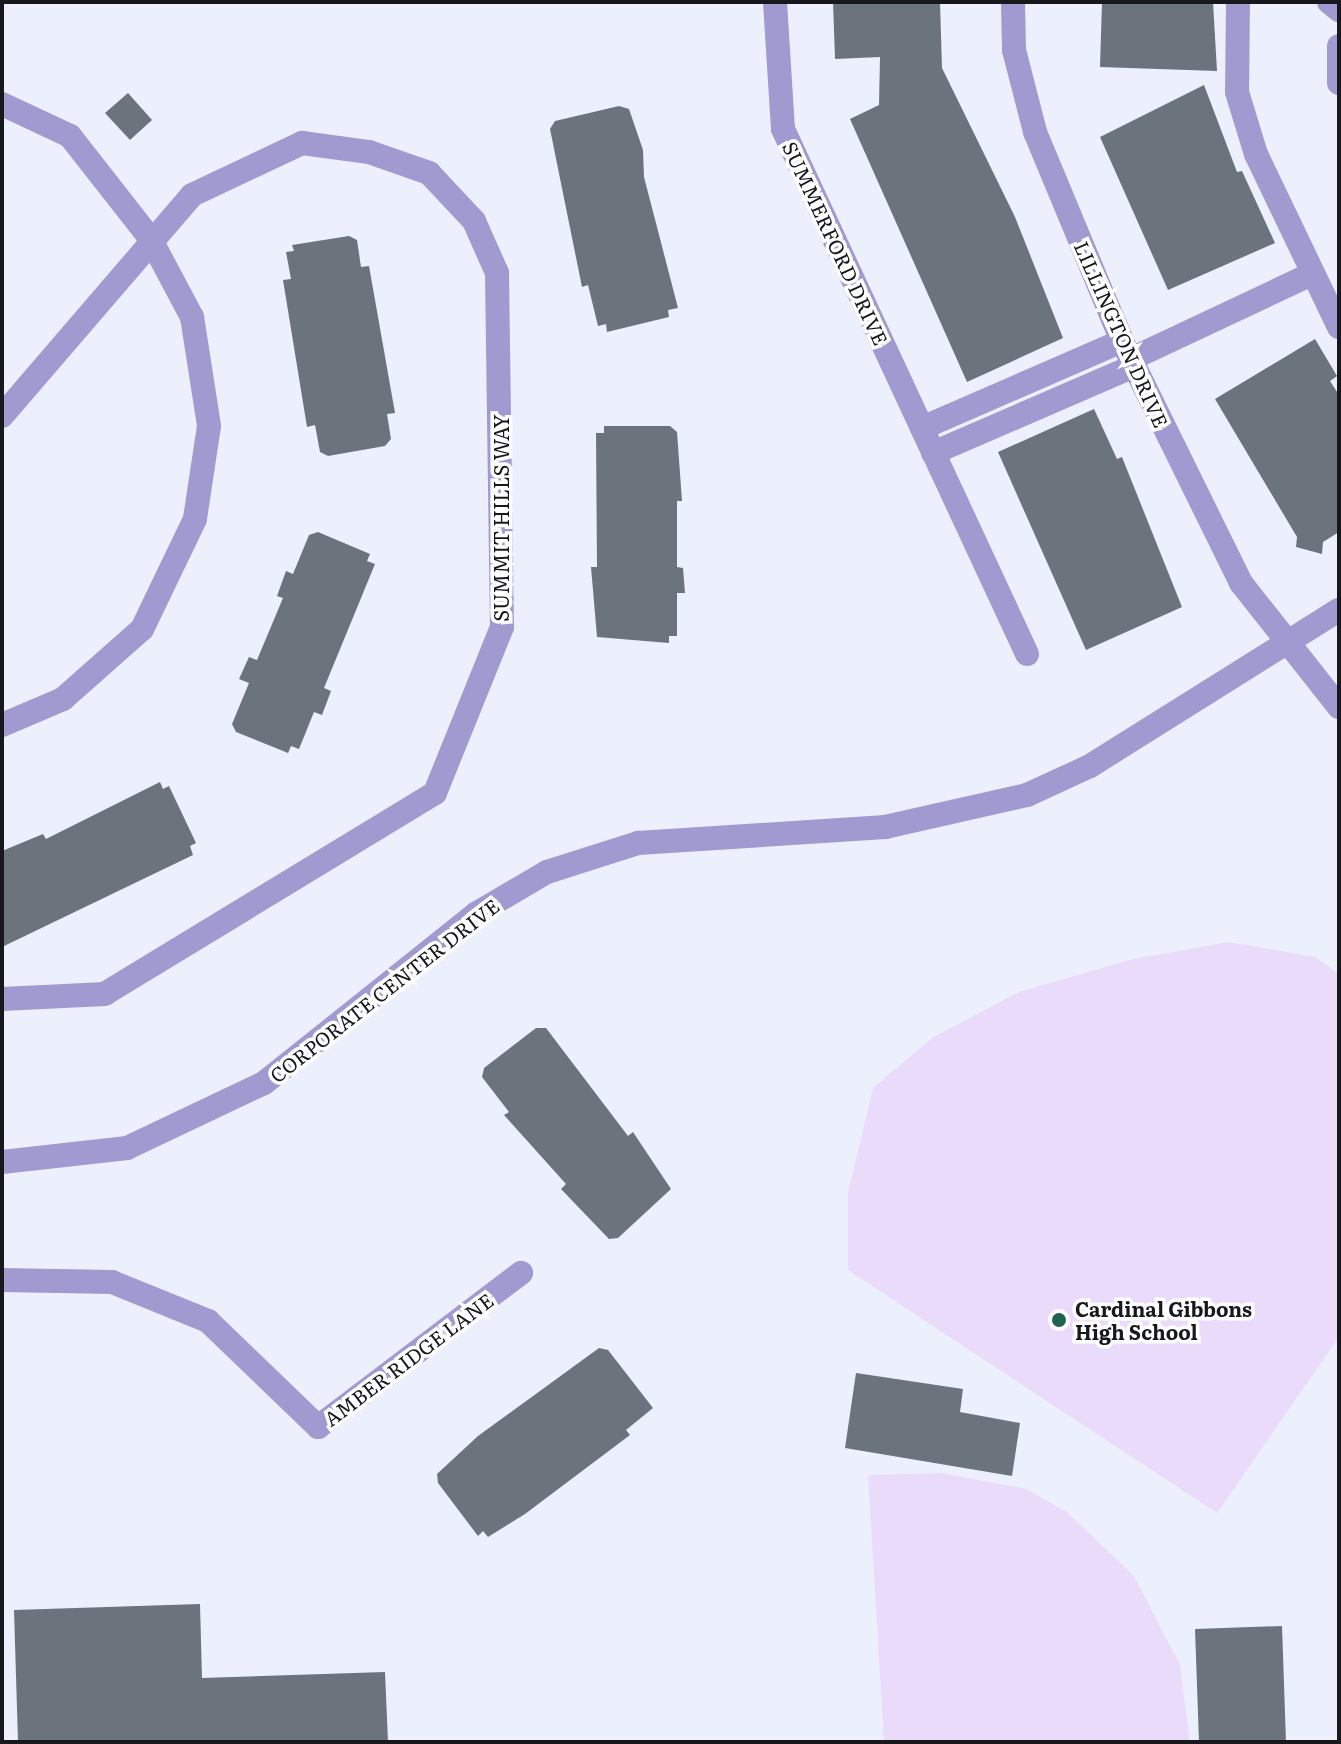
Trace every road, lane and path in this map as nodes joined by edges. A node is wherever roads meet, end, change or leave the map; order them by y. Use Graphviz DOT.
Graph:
graph roads {
  1 [pos="775,2"];
  2 [pos="1013,2"];
  3 [pos="1240,2"];
  4 [pos="1329,2"];
  5 [pos="1339,10"];
  6 [pos="1339,46"];
  7 [pos="1339,83"];
  8 [pos="2,104"];
  9 [pos="150,238"];
  10 [pos="1312,274"];
  11 [pos="1339,327"];
  12 [pos="1129,356"];
  13 [pos="1015,387"];
  14 [pos="1026,412"];
  15 [pos="2,416"];
  16 [pos="922,428"];
  17 [pos="933,453"];
  18 [pos="1339,610"];
  19 [pos="1288,643"];
  20 [pos="1027,654"];
  21 [pos="1339,707"];
  22 [pos="2,725"];
  23 [pos="2,999"];
  24 [pos="2,1162"];
  25 [pos="521,1273"];
  26 [pos="2,1280"];
  1 -- 16 [label="street, SUMMERFORD DRIVE"];
  2 -- 12 [label="street, LILLINGTON DRIVE"];
  3 -- 10 [label="street"];
  4 -- 5 [label="street"];
  6 -- 7 [label="street"];
  8 -- 9 [label="street"];
  9 -- 15 [label="street, SUMMIT HILLS WAY"];
  9 -- 22 [label="street"];
  9 -- 23 [label="street, SUMMIT HILLS WAY"];
  10 -- 11 [label="street"];
  10 -- 12 [label="street"];
  12 -- 13 [label="street"];
  12 -- 14 [label="street"];
  12 -- 19 [label="street, LILLINGTON DRIVE"];
  13 -- 14 [label="street"];
  13 -- 16 [label="street"];
  14 -- 17 [label="street"];
  16 -- 17 [label="street, SUMMERFORD DRIVE"];
  17 -- 20 [label="street, SUMMERFORD DRIVE"];
  18 -- 19 [label="street, CORPORATE CENTER DRIVE"];
  19 -- 21 [label="street, LILLINGTON DRIVE"];
  19 -- 24 [label="street, CORPORATE CENTER DRIVE"];
  25 -- 26 [label="street, AMBER RIDGE LANE"];
}
